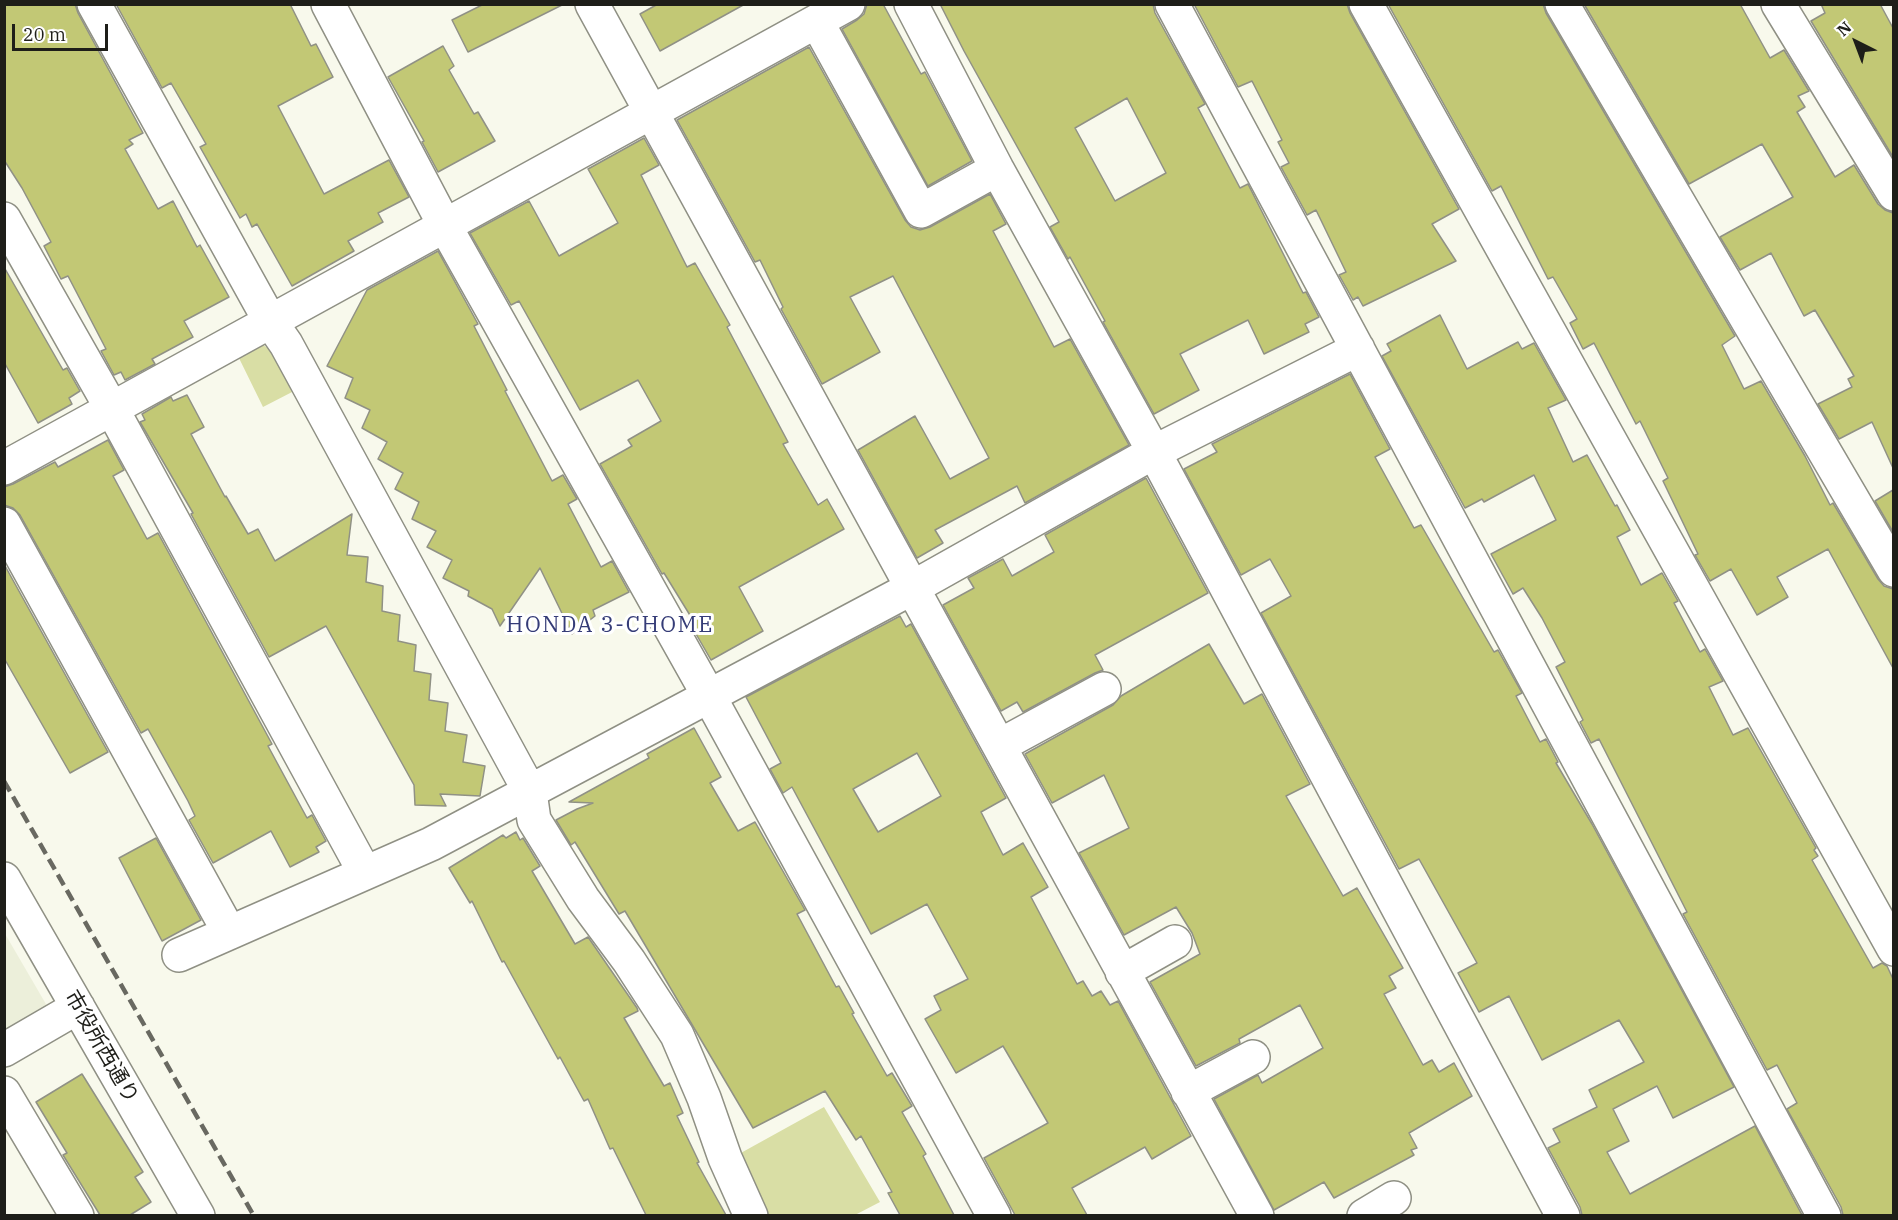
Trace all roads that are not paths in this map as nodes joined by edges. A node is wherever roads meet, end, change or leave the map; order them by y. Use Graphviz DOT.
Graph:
graph roads {
  1 [pos="94,4"];
  2 [pos="328,4"];
  3 [pos="592,4"];
  4 [pos="848,4"];
  5 [pos="911,4"];
  6 [pos="1172,4"];
  7 [pos="1366,4"];
  8 [pos="1562,4"];
  9 [pos="1778,4"];
  10 [pos="817,22"];
  11 [pos="651,113"];
  12 [pos="997,169"];
  13 [pos="1893,194"];
  14 [pos="4,219"];
  15 [pos="446,226"];
  16 [pos="270,321"];
  17 [pos="1358,349"];
  18 [pos="111,409"];
  19 [pos="1154,452"];
  20 [pos="4,468"];
  21 [pos="4,524"];
  22 [pos="1893,570"];
  23 [pos="912,588"];
  24 [pos="1104,689"];
  25 [pos="709,696"];
  26 [pos="999,746"];
  27 [pos="530,792"];
  28 [pos="365,873"];
  29 [pos="4,879"];
  30 [pos="229,932"];
  31 [pos="1175,942"];
  32 [pos="1893,949"];
  33 [pos="179,955"];
  34 [pos="1122,972"];
  35 [pos="78,1007"];
  36 [pos="4,1050"];
  37 [pos="1253,1057"];
  38 [pos="1188,1092"];
  39 [pos="10,1114"];
  40 [pos="1394,1198"];
  41 [pos="77,1215"];
  42 [pos="198,1215"];
  43 [pos="751,1215"];
  44 [pos="994,1215"];
  45 [pos="1257,1215"];
  46 [pos="1364,1215"];
  47 [pos="1563,1215"];
  48 [pos="1824,1215"];
  1 -- 16 [label="street"];
  2 -- 15 [label="street"];
  3 -- 11 [label="street"];
  4 -- 10 [label="street"];
  5 -- 12 [label="street"];
  6 -- 17 [label="street"];
  7 -- 32 [label="street"];
  8 -- 22 [label="street"];
  9 -- 13 [label="street"];
  10 -- 11 [label="street"];
  10 -- 12 [label="street"];
  11 -- 15 [label="street"];
  11 -- 23 [label="street"];
  12 -- 19 [label="street"];
  14 -- 18 [label="street"];
  15 -- 16 [label="street"];
  15 -- 25 [label="street"];
  16 -- 18 [label="street"];
  16 -- 27 [label="street"];
  17 -- 19 [label="street"];
  17 -- 48 [label="street"];
  18 -- 20 [label="street"];
  18 -- 28 [label="street"];
  19 -- 23 [label="street"];
  19 -- 47 [label="street"];
  21 -- 30 [label="street"];
  23 -- 25 [label="street"];
  23 -- 26 [label="street"];
  24 -- 26 [label="street"];
  25 -- 27 [label="street"];
  25 -- 44 [label="street"];
  26 -- 34 [label="street"];
  27 -- 28 [label="street"];
  27 -- 43 [label="street"];
  28 -- 30 [label="street"];
  29 -- 35 [label="street, 市役所西通り"];
  30 -- 33 [label="street"];
  31 -- 34 [label="street"];
  34 -- 38 [label="street"];
  35 -- 36 [label="street"];
  35 -- 42 [label="street, 市役所西通り"];
  37 -- 38 [label="street"];
  38 -- 45 [label="street"];
  39 -- 41 [label="street"];
  40 -- 46 [label="street"];
}
